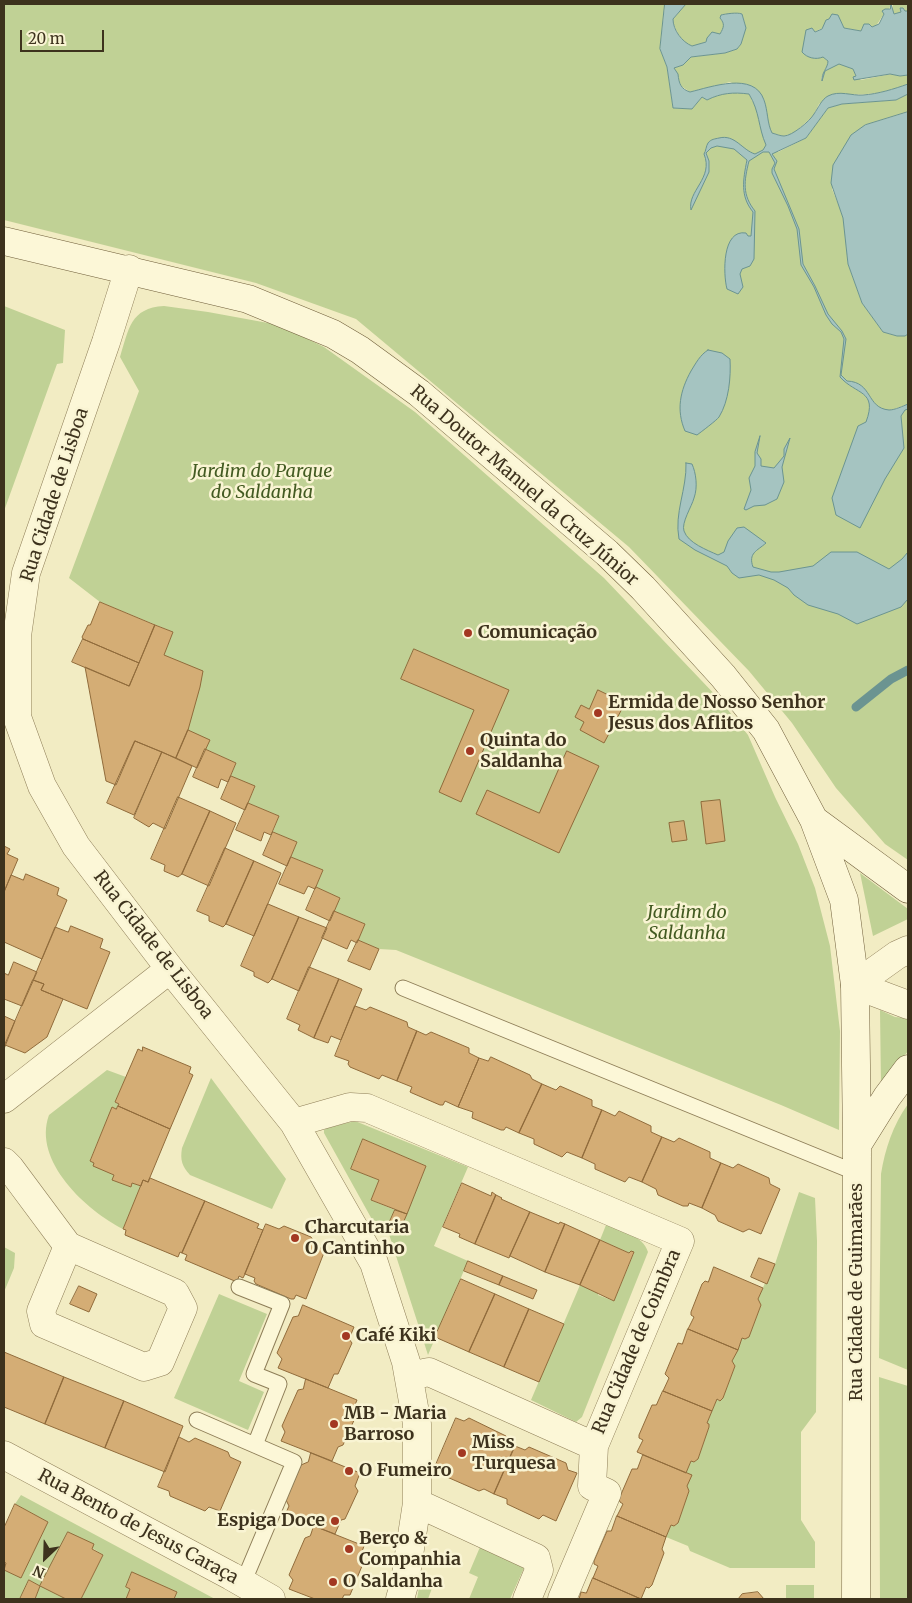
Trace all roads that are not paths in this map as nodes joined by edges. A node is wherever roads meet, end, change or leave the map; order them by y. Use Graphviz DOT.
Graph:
graph roads {
  1 [pos="4,241"];
  2 [pos="129,270"];
  3 [pos="11,719"];
  4 [pos="814,820"];
  5 [pos="908,889"];
  6 [pos="908,950"];
  7 [pos="170,969"];
  8 [pos="855,985"];
  9 [pos="403,988"];
  10 [pos="908,1005"];
  11 [pos="908,1069"];
  12 [pos="4,1099"];
  13 [pos="294,1123"];
  14 [pos="857,1145"];
  15 [pos="4,1162"];
  16 [pos="858,1173"];
  17 [pos="68,1246"];
  18 [pos="239,1287"];
  19 [pos="409,1376"];
  20 [pos="197,1420"];
  21 [pos="255,1445"];
  22 [pos="594,1446"];
  23 [pos="4,1455"];
  24 [pos="417,1503"];
  25 [pos="243,1583"];
  26 [pos="271,1599"];
  27 [pos="400,1599"];
  28 [pos="527,1599"];
  29 [pos="562,1599"];
  30 [pos="856,1599"];
  1 -- 2 [label="street, Rua Doutor Manuel da Cruz Júnior"];
  2 -- 3 [label="street, Rua Cidade de Lisboa"];
  2 -- 4 [label="street, Rua Doutor Manuel da Cruz Júnior"];
  3 -- 7 [label="street, Rua Cidade de Lisboa"];
  4 -- 5 [label="street"];
  4 -- 8 [label="street, Rua Doutor Manuel da Cruz Júnior"];
  6 -- 8 [label="street"];
  7 -- 12 [label="street"];
  7 -- 13 [label="street, Rua Cidade de Lisboa"];
  8 -- 10 [label="street"];
  8 -- 14 [label="street, Rua Cidade de Guimarães"];
  9 -- 16 [label="lane"];
  11 -- 14 [label="street"];
  13 -- 19 [label="street, Rua Cidade de Lisboa"];
  13 -- 22 [label="street, Rua Cidade de Coimbra"];
  14 -- 16 [label="street, Rua Cidade de Guimarães"];
  15 -- 17 [label="street"];
  16 -- 30 [label="street, Rua Cidade de Guimarães"];
  17 -- 17 [label="street"];
  18 -- 21 [label="lane"];
  19 -- 22 [label="street, Rua Cidade de Coimbra"];
  19 -- 24 [label="street, Rua Cidade de Lisboa"];
  20 -- 21 [label="lane"];
  21 -- 25 [label="lane"];
  22 -- 29 [label="street"];
  23 -- 25 [label="street, Rua Bento de Jesus Caraça"];
  24 -- 27 [label="street, Rua Cidade de Lisboa"];
  24 -- 28 [label="street"];
  25 -- 26 [label="street, Rua Bento de Jesus Caraça"];
}
